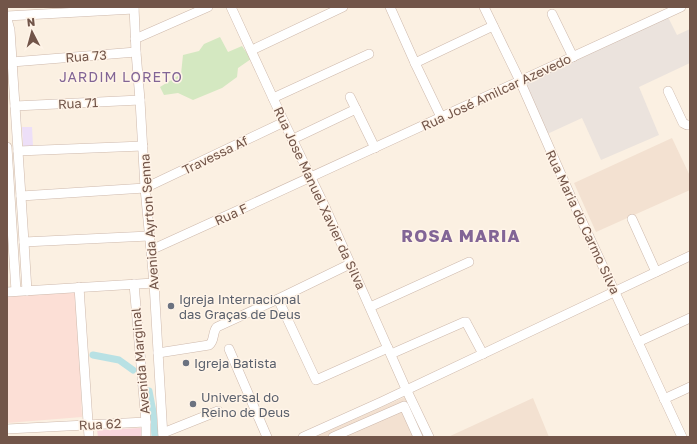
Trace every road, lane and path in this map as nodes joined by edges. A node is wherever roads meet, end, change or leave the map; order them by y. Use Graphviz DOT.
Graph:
graph roads {
  1 [pos="208,7"];
  2 [pos="231,7"];
  3 [pos="343,7"];
  4 [pos="390,7"];
  5 [pos="484,7"];
  6 [pos="681,7"];
  7 [pos="134,8"];
  8 [pos="552,14"];
  9 [pos="7,16"];
  10 [pos="7,19"];
  11 [pos="493,26"];
  12 [pos="135,39"];
  13 [pos="252,50"];
  14 [pos="136,52"];
  15 [pos="369,54"];
  16 [pos="573,57"];
  17 [pos="12,62"];
  18 [pos="416,63"];
  19 [pos="520,81"];
  20 [pos="668,91"];
  21 [pos="350,97"];
  22 [pos="273,98"];
  23 [pos="140,100"];
  24 [pos="15,106"];
  25 [pos="356,109"];
  26 [pos="441,117"];
  27 [pos="284,122"];
  28 [pos="690,125"];
  29 [pos="17,130"];
  30 [pos="7,131"];
  31 [pos="293,140"];
  32 [pos="143,146"];
  33 [pos="7,147"];
  34 [pos="375,148"];
  35 [pos="18,151"];
  36 [pos="7,152"];
  37 [pos="312,178"];
  38 [pos="146,188"];
  39 [pos="21,196"];
  40 [pos="9,198"];
  41 [pos="632,219"];
  42 [pos="150,236"];
  43 [pos="24,242"];
  44 [pos="10,243"];
  45 [pos="151,250"];
  46 [pos="690,256"];
  47 [pos="469,262"];
  48 [pos="350,264"];
  49 [pos="656,272"];
  50 [pos="154,283"];
  51 [pos="134,284"];
  52 [pos="79,287"];
  53 [pos="12,291"];
  54 [pos="27,291"];
  55 [pos="615,291"];
  56 [pos="278,299"];
  57 [pos="370,307"];
  58 [pos="690,318"];
  59 [pos="638,342"];
  60 [pos="229,350"];
  61 [pos="389,351"];
  62 [pos="158,353"];
  63 [pos="483,354"];
  64 [pos="690,387"];
  65 [pos="406,389"];
  66 [pos="664,399"];
  67 [pos="381,402"];
  68 [pos="218,411"];
  69 [pos="386,414"];
  70 [pos="146,422"];
  71 [pos="88,424"];
  72 [pos="7,429"];
  73 [pos="37,432"];
  74 [pos="25,433"];
  75 [pos="163,435"];
  76 [pos="89,437"];
  77 [pos="146,437"];
  78 [pos="267,437"];
  79 [pos="303,437"];
  80 [pos="333,437"];
  81 [pos="418,437"];
  82 [pos="429,437"];
  83 [pos="682,437"];
  1 -- 12 [label="street"];
  2 -- 13 [label="street, Rua Jose Manuel Xavier da Silva"];
  3 -- 13 [label="street"];
  4 -- 18 [label="street"];
  5 -- 11 [label="street, Rua Maria do Carmo Silva"];
  6 -- 16 [label="street, Rua José Amilcar Azevedo"];
  7 -- 9 [label="street"];
  7 -- 12 [label="street, Avenida Ayrton Senna"];
  8 -- 16 [label="street"];
  10 -- 17 [label="street"];
  11 -- 18 [label="street"];
  11 -- 19 [label="street, Rua Maria do Carmo Silva"];
  12 -- 14 [label="street, Avenida Ayrton Senna"];
  13 -- 22 [label="street, Rua Jose Manuel Xavier da Silva"];
  14 -- 17 [label="street, Rua 73"];
  14 -- 23 [label="street, Avenida Ayrton Senna"];
  15 -- 22 [label="street"];
  16 -- 19 [label="street, Rua José Amilcar Azevedo"];
  17 -- 24 [label="street"];
  18 -- 26 [label="street"];
  19 -- 26 [label="street, Rua José Amilcar Azevedo"];
  19 -- 55 [label="street, Rua Maria do Carmo Silva"];
  20 -- 28 [label="street"];
  21 -- 25 [label="street"];
  22 -- 27 [label="street, Rua Jose Manuel Xavier da Silva"];
  23 -- 24 [label="street, Rua 71"];
  23 -- 32 [label="street, Avenida Ayrton Senna"];
  24 -- 29 [label="street"];
  25 -- 31 [label="street"];
  25 -- 34 [label="street"];
  26 -- 34 [label="street, Rua José Amilcar Azevedo"];
  27 -- 31 [label="street, Rua Jose Manuel Xavier da Silva"];
  27 -- 38 [label="street, Travessa Af"];
  29 -- 30 [label="street"];
  29 -- 35 [label="street"];
  31 -- 37 [label="street, Rua Jose Manuel Xavier da Silva"];
  32 -- 35 [label="street"];
  32 -- 38 [label="street, Avenida Ayrton Senna"];
  33 -- 36 [label="street"];
  34 -- 37 [label="street, Rua José Amilcar Azevedo"];
  35 -- 39 [label="street"];
  36 -- 40 [label="street"];
  37 -- 45 [label="street, Rua F"];
  37 -- 48 [label="street, Rua Jose Manuel Xavier da Silva"];
  38 -- 39 [label="street"];
  38 -- 42 [label="street, Avenida Ayrton Senna"];
  39 -- 43 [label="street"];
  40 -- 44 [label="street"];
  41 -- 49 [label="street"];
  42 -- 43 [label="street"];
  42 -- 45 [label="street, Avenida Ayrton Senna"];
  43 -- 54 [label="street"];
  44 -- 53 [label="street"];
  45 -- 50 [label="street, Avenida Ayrton Senna"];
  46 -- 49 [label="street"];
  47 -- 57 [label="street"];
  48 -- 56 [label="street"];
  48 -- 57 [label="street, Rua Jose Manuel Xavier da Silva"];
  49 -- 55 [label="street"];
  50 -- 51 [label="street"];
  50 -- 62 [label="street, Avenida Ayrton Senna"];
  51 -- 52 [label="street"];
  51 -- 70 [label="street, Avenida Marginal"];
  52 -- 54 [label="street"];
  52 -- 71 [label="street"];
  53 -- 54 [label="street"];
  55 -- 59 [label="street, Rua Maria do Carmo Silva"];
  55 -- 63 [label="street"];
  56 -- 61 [label="street"];
  56 -- 62 [label="street"];
  57 -- 61 [label="street, Rua Jose Manuel Xavier da Silva"];
  58 -- 59 [label="street"];
  59 -- 66 [label="street, Rua Maria do Carmo Silva"];
  60 -- 78 [label="street"];
  61 -- 63 [label="street"];
  61 -- 65 [label="street, Rua Jose Manuel Xavier da Silva"];
  62 -- 75 [label="street, Avenida Ayrton Senna"];
  63 -- 65 [label="street"];
  64 -- 66 [label="street"];
  65 -- 67 [label="street"];
  65 -- 82 [label="street, Rua Jose Manuel Xavier da Silva"];
  66 -- 83 [label="street, Rua Maria do Carmo Silva"];
  67 -- 69 [label="street"];
  67 -- 79 [label="street"];
  68 -- 75 [label="street"];
  69 -- 80 [label="street"];
  69 -- 81 [label="street"];
  70 -- 71 [label="street, Rua 62"];
  70 -- 77 [label="street, Avenida Marginal"];
  71 -- 73 [label="street, Rua 62"];
  71 -- 76 [label="street"];
  72 -- 74 [label="street, Rua 62"];
  73 -- 74 [label="street, Rua 62"];
}
